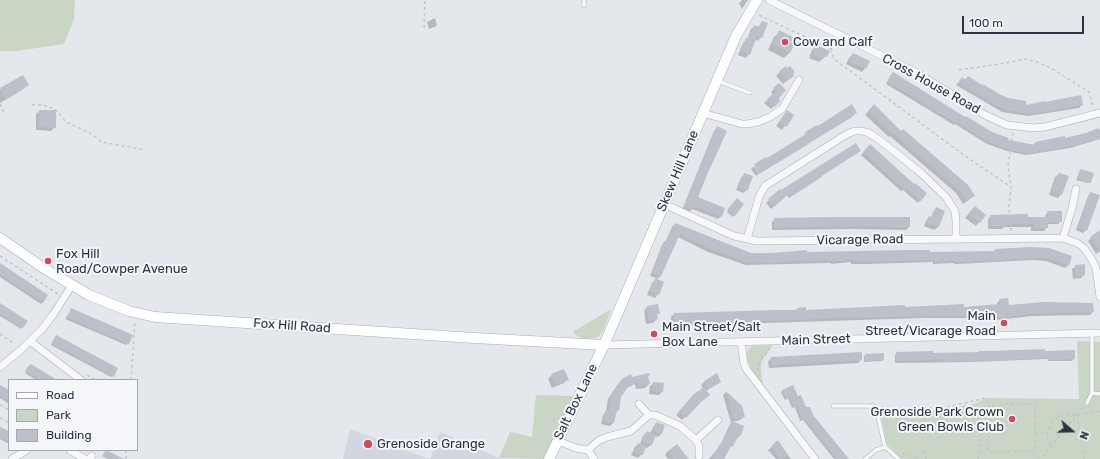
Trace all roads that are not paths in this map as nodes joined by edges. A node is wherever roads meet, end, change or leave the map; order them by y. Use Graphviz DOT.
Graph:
graph roads {
  1 [pos="584,0"];
  2 [pos="756,0"];
  3 [pos="769,0"];
  4 [pos="584,6"];
  5 [pos="799,80"];
  6 [pos="717,81"];
  7 [pos="750,93"];
  8 [pos="703,113"];
  9 [pos="1097,114"];
  10 [pos="1076,189"];
  11 [pos="664,204"];
  12 [pos="0,238"];
  13 [pos="1063,238"];
  14 [pos="747,240"];
  15 [pos="956,240"];
  16 [pos="1098,268"];
  17 [pos="72,285"];
  18 [pos="1100,297"];
  19 [pos="1100,333"];
  20 [pos="1092,334"];
  21 [pos="30,342"];
  22 [pos="741,342"];
  23 [pos="604,345"];
  24 [pos="0,367"];
  25 [pos="80,379"];
  26 [pos="1092,392"];
  27 [pos="1100,394"];
  28 [pos="1087,403"];
  29 [pos="639,404"];
  30 [pos="833,406"];
  31 [pos="649,415"];
  32 [pos="718,420"];
  33 [pos="696,440"];
  34 [pos="558,441"];
  35 [pos="886,448"];
  36 [pos="588,450"];
  37 [pos="25,451"];
  38 [pos="72,451"];
  39 [pos="699,456"];
  40 [pos="12,459"];
  41 [pos="84,459"];
  42 [pos="549,459"];
  43 [pos="594,459"];
  44 [pos="815,459"];
  45 [pos="865,459"];
  46 [pos="899,459"];
  1 -- 4 [label="lane"];
  2 -- 6 [label="street, Skew Hill Lane"];
  3 -- 9 [label="street, Cross House Road"];
  5 -- 8 [label="street"];
  6 -- 7 [label="lane"];
  6 -- 8 [label="street, Skew Hill Lane"];
  8 -- 11 [label="street, Skew Hill Lane"];
  10 -- 13 [label="street"];
  11 -- 14 [label="street, Vicarage Road"];
  11 -- 23 [label="street, Skew Hill Lane"];
  12 -- 17 [label="street, Fox Hill Road"];
  13 -- 15 [label="street, Vicarage Road"];
  13 -- 16 [label="street, Vicarage Road"];
  14 -- 15 [label="street, Vicarage Road"];
  14 -- 15 [label="street"];
  16 -- 18 [label="street, Vicarage Road"];
  17 -- 21 [label="street"];
  17 -- 23 [label="street, Fox Hill Road"];
  19 -- 20 [label="street, Main Street"];
  20 -- 22 [label="street, Main Street"];
  20 -- 26 [label="lane"];
  21 -- 24 [label="street"];
  21 -- 25 [label="street"];
  22 -- 23 [label="street, Main Street"];
  22 -- 44 [label="street"];
  23 -- 34 [label="street, Salt Box Lane"];
  26 -- 27 [label="lane"];
  26 -- 28 [label="lane"];
  29 -- 31 [label="street"];
  30 -- 35 [label="lane"];
  31 -- 33 [label="street"];
  31 -- 36 [label="street"];
  32 -- 33 [label="street"];
  33 -- 39 [label="street"];
  34 -- 36 [label="street"];
  34 -- 42 [label="street, Salt Box Lane"];
  35 -- 45 [label="lane"];
  35 -- 46 [label="lane"];
  36 -- 43 [label="street"];
  37 -- 40 [label="street"];
  38 -- 41 [label="street"];
}
